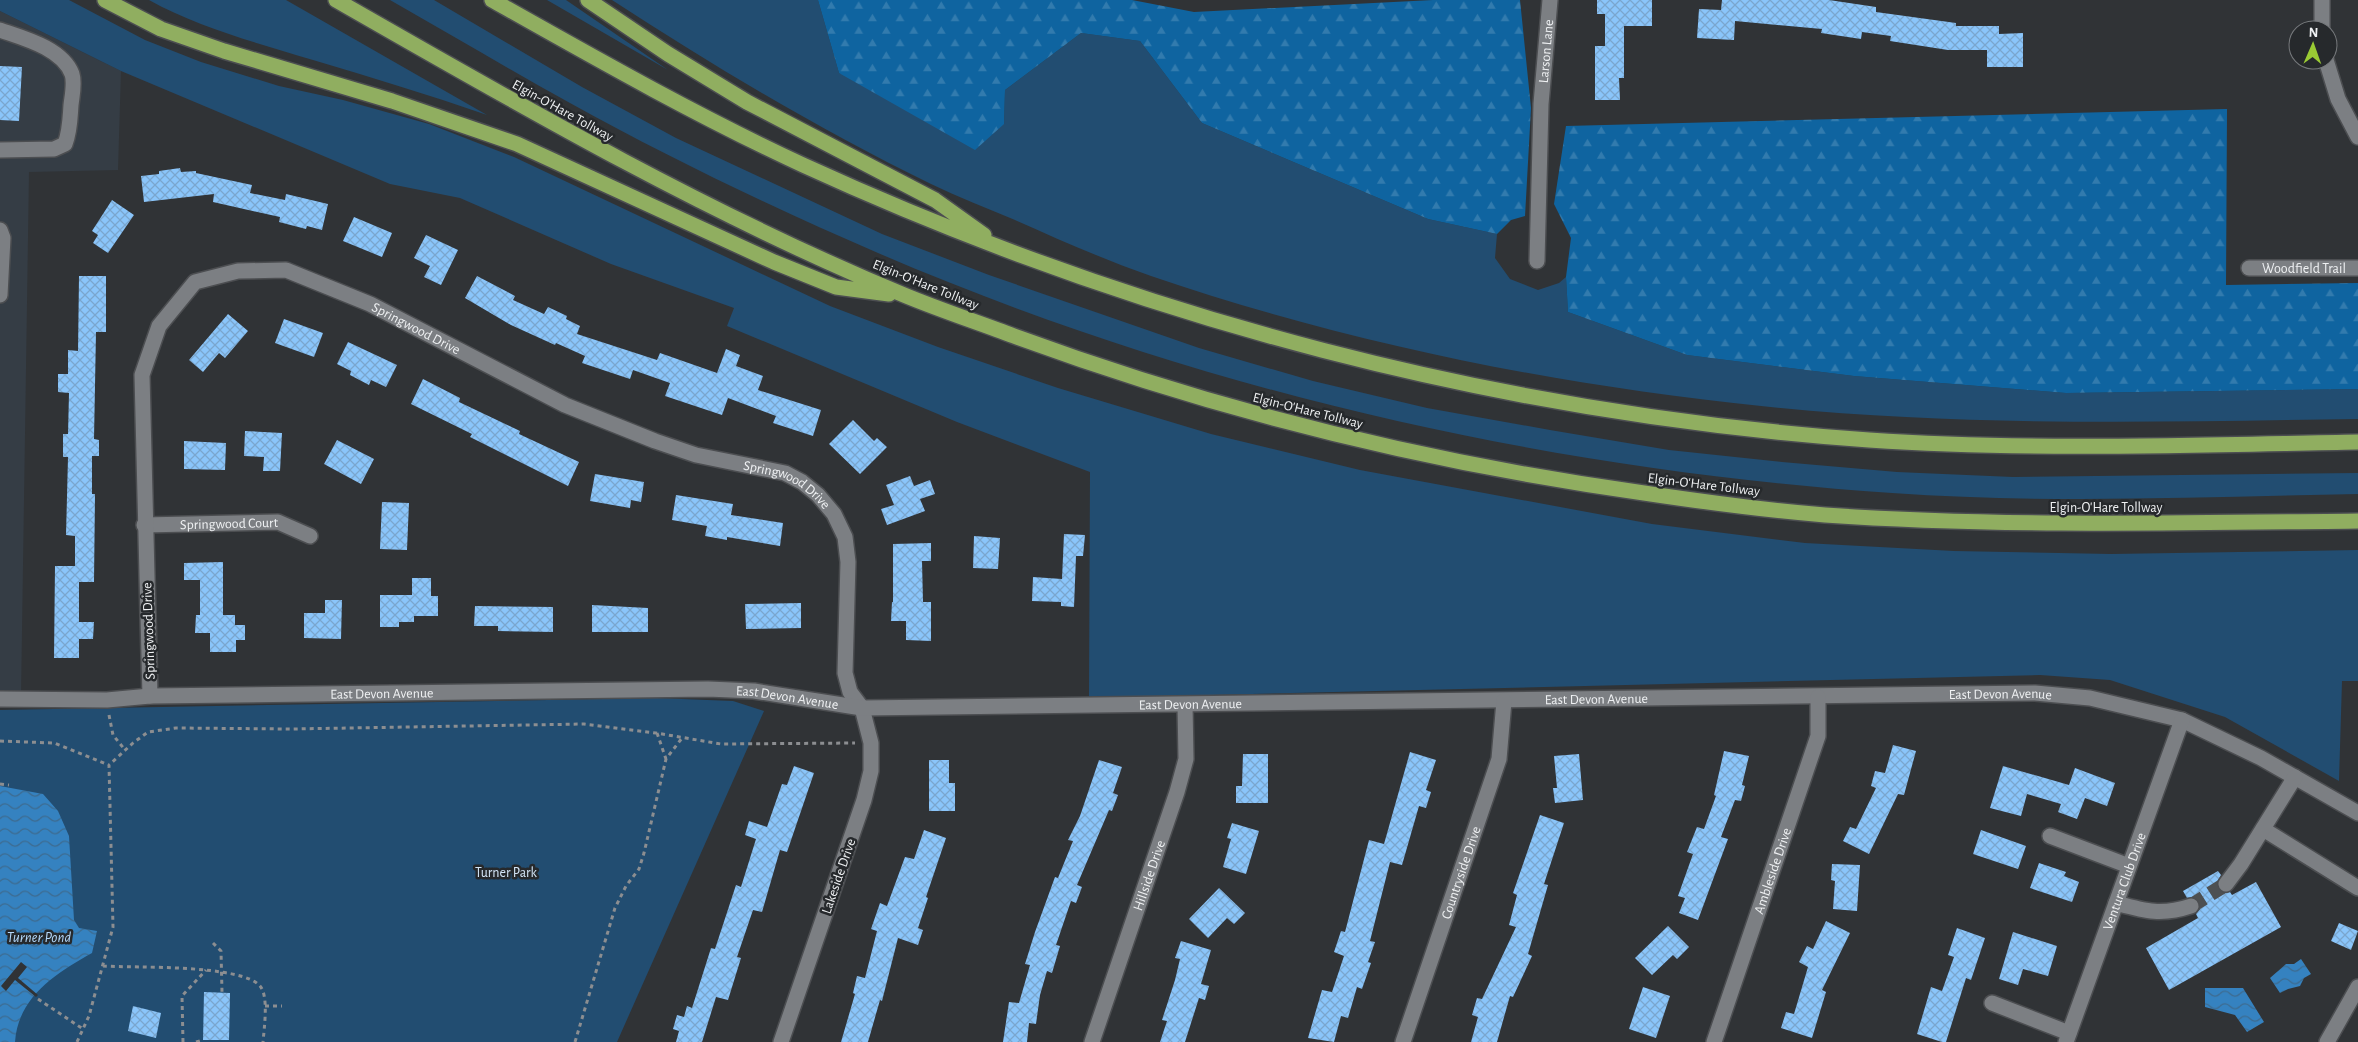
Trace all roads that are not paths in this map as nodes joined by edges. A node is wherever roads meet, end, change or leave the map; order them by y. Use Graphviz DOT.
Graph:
graph roads {
  1 [pos="105,0"];
  2 [pos="336,0"];
  3 [pos="492,0"];
  4 [pos="588,0"];
  5 [pos="1550,0"];
  6 [pos="2322,0"];
  7 [pos="2322,20"];
  8 [pos="0,30"];
  9 [pos="2329,70"];
  10 [pos="2358,137"];
  11 [pos="0,150"];
  12 [pos="0,230"];
  13 [pos="1006,250"];
  14 [pos="1537,261"];
  15 [pos="2249,268"];
  16 [pos="2358,268"];
  17 [pos="0,295"];
  18 [pos="906,296"];
  19 [pos="2358,442"];
  20 [pos="2358,521"];
  21 [pos="144,525"];
  22 [pos="310,536"];
  23 [pos="150,696"];
  24 [pos="1818,698"];
  25 [pos="0,699"];
  26 [pos="1504,701"];
  27 [pos="1185,705"];
  28 [pos="862,708"];
  29 [pos="2182,720"];
  30 [pos="2295,777"];
  31 [pos="2358,813"];
  32 [pos="2263,829"];
  33 [pos="2050,836"];
  34 [pos="2129,866"];
  35 [pos="2226,884"];
  36 [pos="2358,888"];
  37 [pos="2116,903"];
  38 [pos="2191,906"];
  39 [pos="2358,988"];
  40 [pos="1992,1003"];
  41 [pos="2068,1037"];
  42 [pos="781,1042"];
  43 [pos="1092,1042"];
  44 [pos="1404,1042"];
  45 [pos="1714,1042"];
  46 [pos="2327,1042"];
  1 -- 18 [label="highway"];
  2 -- 18 [label="highway, Elgin-O'Hare Tollway"];
  3 -- 13 [label="highway"];
  4 -- 13 [label="highway"];
  5 -- 14 [label="street, Larson Lane"];
  6 -- 7 [label="street"];
  8 -- 11 [label="street"];
  9 -- 10 [label="street"];
  12 -- 17 [label="street"];
  13 -- 19 [label="highway"];
  15 -- 16 [label="street, Woodfield Trail"];
  18 -- 20 [label="highway, Elgin-O'Hare Tollway"];
  21 -- 22 [label="street, Springwood Court"];
  21 -- 23 [label="street, Springwood Drive"];
  21 -- 28 [label="street, Springwood Drive"];
  23 -- 25 [label="street, East Devon Avenue"];
  23 -- 28 [label="street, East Devon Avenue"];
  24 -- 26 [label="street, East Devon Avenue"];
  24 -- 29 [label="street, East Devon Avenue"];
  24 -- 45 [label="street, Ambleside Drive"];
  26 -- 27 [label="street, East Devon Avenue"];
  26 -- 44 [label="street, Countryside Drive"];
  27 -- 28 [label="street, East Devon Avenue"];
  27 -- 43 [label="street, Hillside Drive"];
  28 -- 42 [label="street, Lakeside Drive"];
  29 -- 30 [label="street, East Devon Avenue"];
  29 -- 34 [label="street, Ventura Club Drive"];
  30 -- 31 [label="street, East Devon Avenue"];
  30 -- 32 [label="street"];
  32 -- 35 [label="street"];
  32 -- 36 [label="street"];
  33 -- 34 [label="street"];
  34 -- 37 [label="street, Ventura Club Drive"];
  37 -- 38 [label="street"];
  37 -- 41 [label="street, Ventura Club Drive"];
  39 -- 46 [label="street"];
  40 -- 41 [label="street"];
}
